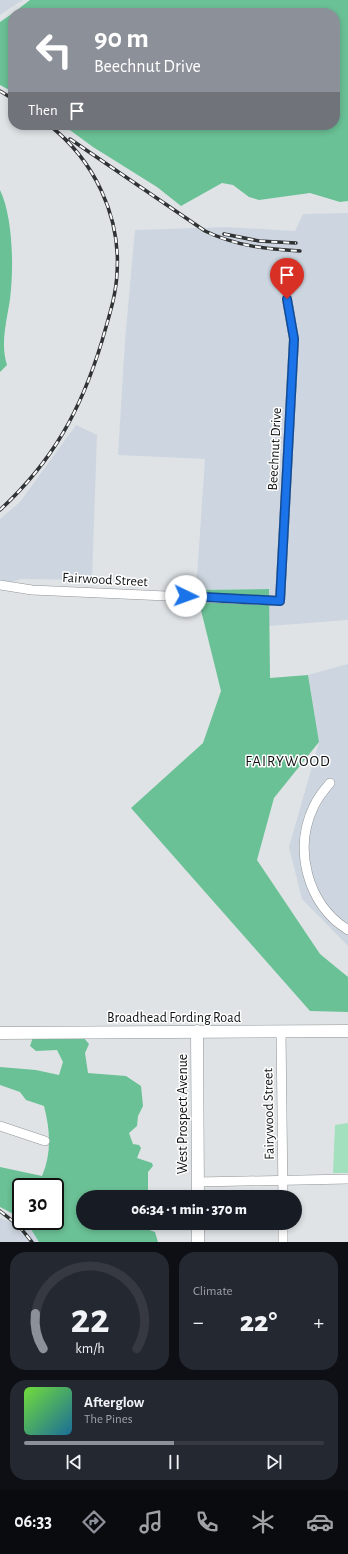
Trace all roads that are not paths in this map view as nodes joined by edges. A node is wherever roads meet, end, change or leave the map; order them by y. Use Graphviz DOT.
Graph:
graph roads {
  1 [pos="287,299"];
  2 [pos="0,585"];
  3 [pos="280,601"];
  4 [pos="330,783"];
  5 [pos="348,930"];
  6 [pos="281,1031"];
  7 [pos="348,1031"];
  8 [pos="197,1032"];
  9 [pos="0,1033"];
  10 [pos="0,1126"];
  11 [pos="45,1141"];
  12 [pos="348,1179"];
  13 [pos="283,1181"];
  14 [pos="198,1182"];
  15 [pos="198,1190"];
  16 [pos="283,1190"];
  17 [pos="198,1230"];
  18 [pos="283,1230"];
  19 [pos="198,1242"];
  20 [pos="283,1242"];
  1 -- 3 [label="street, Beechnut Drive"];
  2 -- 3 [label="street, Fairwood Street"];
  4 -- 5 [label="street"];
  6 -- 7 [label="street, Broadhead Fording Road"];
  6 -- 8 [label="street, Broadhead Fording Road"];
  6 -- 13 [label="street, Fairywood Street"];
  8 -- 9 [label="street, Broadhead Fording Road"];
  8 -- 14 [label="street, West Prospect Avenue"];
  10 -- 11 [label="street"];
  12 -- 13 [label="street"];
  13 -- 14 [label="street"];
  13 -- 16 [label="street, Fairywood Street"];
  14 -- 15 [label="street, West Prospect Avenue"];
  17 -- 19 [label="street"];
  18 -- 20 [label="street"];
}
